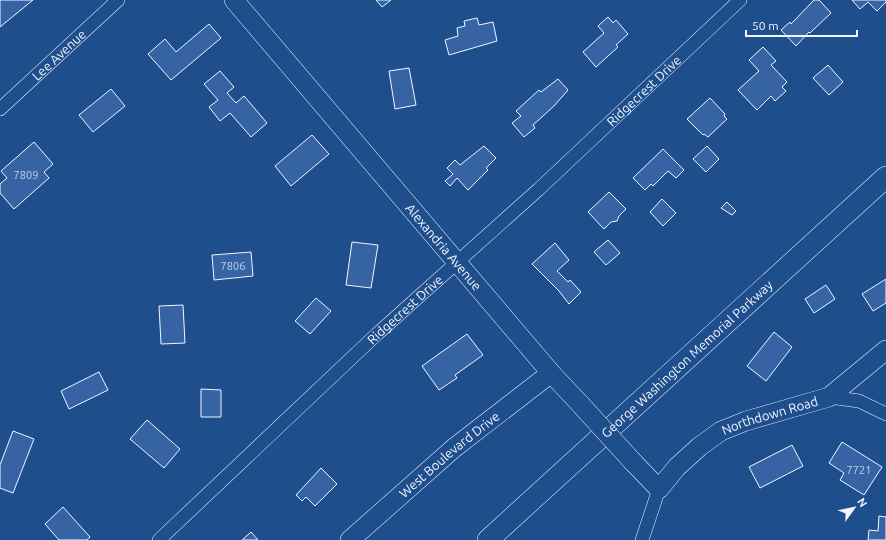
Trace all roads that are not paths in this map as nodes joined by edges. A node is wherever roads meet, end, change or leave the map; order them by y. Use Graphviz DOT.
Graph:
graph roads {
  1 [pos="118,0"];
  2 [pos="234,0"];
  3 [pos="740,0"];
  4 [pos="0,109"];
  5 [pos="886,177"];
  6 [pos="456,262"];
  7 [pos="886,350"];
  8 [pos="551,373"];
  9 [pos="829,397"];
  10 [pos="886,414"];
  11 [pos="659,489"];
  12 [pos="159,540"];
  13 [pos="350,540"];
  14 [pos="488,540"];
  15 [pos="642,540"];
  1 -- 4 [label="street, Lee Avenue"];
  2 -- 6 [label="street, Alexandria Avenue"];
  3 -- 6 [label="street, Ridgecrest Drive"];
  5 -- 14 [label="main road, George Washington Memorial Parkway"];
  6 -- 8 [label="street, Alexandria Avenue"];
  6 -- 12 [label="street, Ridgecrest Drive"];
  7 -- 9 [label="street, Northdown Road"];
  8 -- 11 [label="street, Alexandria Avenue, bridge"];
  8 -- 13 [label="street, West Boulevard Drive"];
  9 -- 10 [label="street"];
  9 -- 11 [label="street, Northdown Road"];
  11 -- 15 [label="street"];
}
